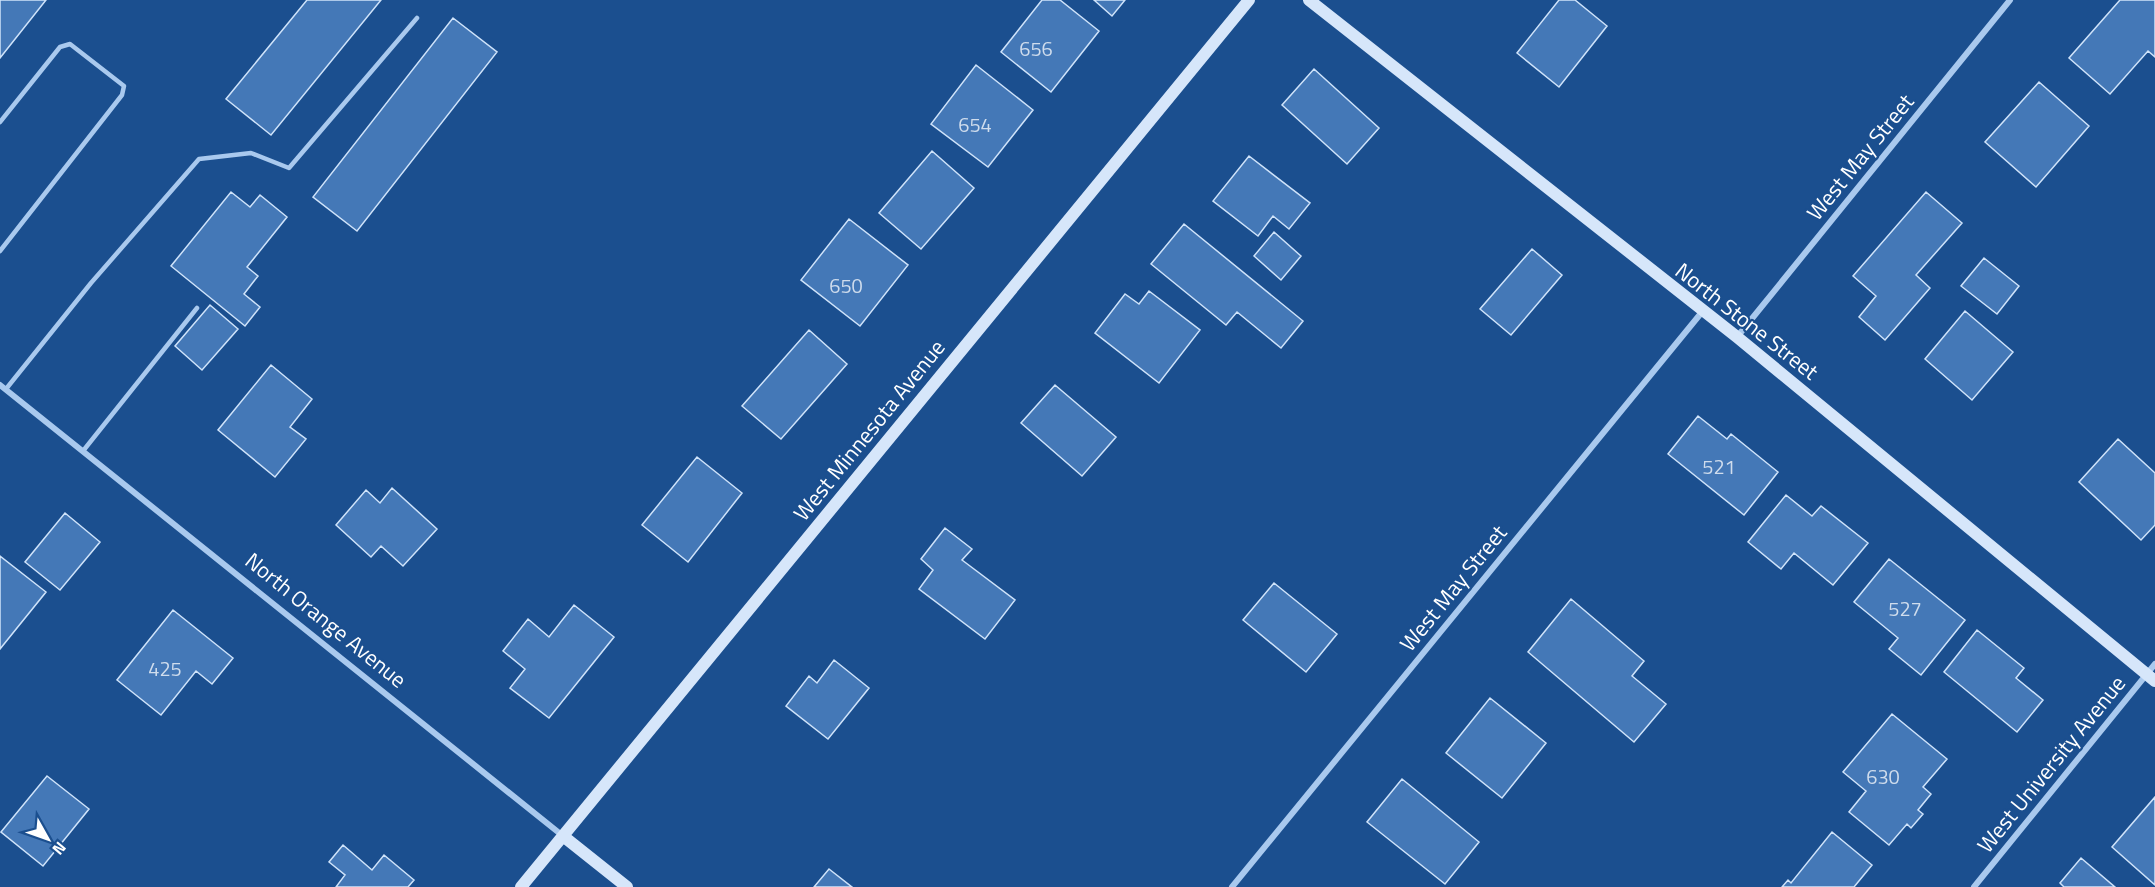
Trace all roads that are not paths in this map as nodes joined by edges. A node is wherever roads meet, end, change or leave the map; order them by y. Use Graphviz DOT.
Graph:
graph roads {
  1 [pos="1249,0"];
  2 [pos="1308,0"];
  3 [pos="2010,0"];
  4 [pos="417,18"];
  5 [pos="0,122"];
  6 [pos="0,251"];
  7 [pos="197,308"];
  8 [pos="1702,312"];
  9 [pos="1737,337"];
  10 [pos="3,387"];
  11 [pos="83,451"];
  12 [pos="2155,664"];
  13 [pos="2151,678"];
  14 [pos="563,836"];
  15 [pos="521,887"];
  16 [pos="627,887"];
  17 [pos="1232,887"];
  18 [pos="1974,887"];
  1 -- 14 [label="street, West Minnesota Avenue"];
  2 -- 8 [label="street, North Stone Street"];
  3 -- 9 [label="street, West May Street"];
  4 -- 10 [label="lane"];
  5 -- 6 [label="lane"];
  7 -- 11 [label="lane"];
  8 -- 9 [label="street, North Stone Street"];
  8 -- 17 [label="street, West May Street"];
  9 -- 13 [label="street, North Stone Street"];
  10 -- 11 [label="street, North Orange Avenue"];
  11 -- 14 [label="street, North Orange Avenue"];
  12 -- 13 [label="street, West University Avenue"];
  13 -- 18 [label="street, West University Avenue"];
  14 -- 15 [label="street, West Minnesota Avenue"];
  14 -- 16 [label="street, North Orange Avenue"];
}
